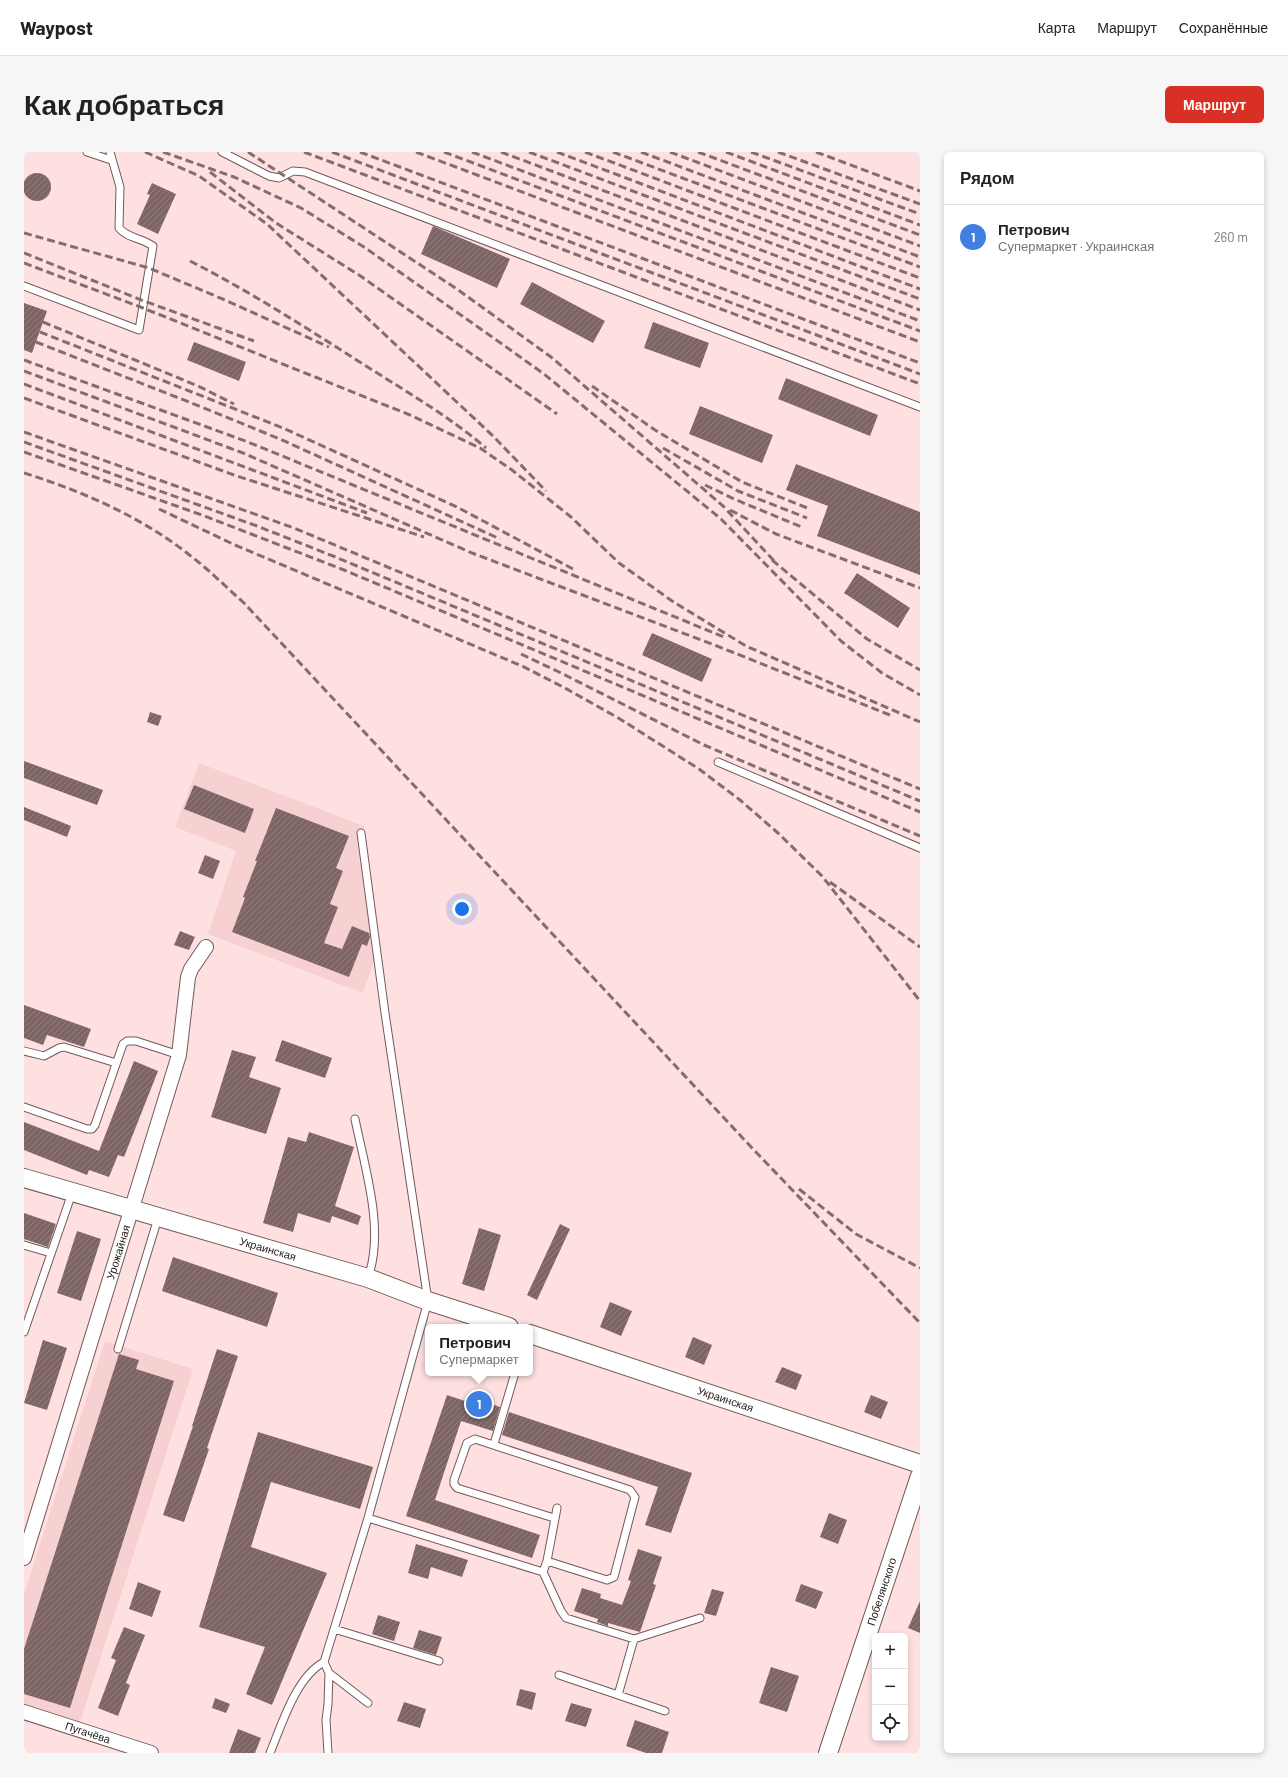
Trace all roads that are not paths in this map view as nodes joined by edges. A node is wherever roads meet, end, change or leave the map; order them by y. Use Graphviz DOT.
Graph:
graph roads {
  1 [pos="87,152"];
  2 [pos="110,152"];
  3 [pos="222,152"];
  4 [pos="111,160"];
  5 [pos="24,286"];
  6 [pos="920,407"];
  7 [pos="718,762"];
  8 [pos="361,833"];
  9 [pos="920,848"];
  10 [pos="206,947"];
  11 [pos="24,1051"];
  12 [pos="179,1055"];
  13 [pos="116,1063"];
  14 [pos="24,1108"];
  15 [pos="355,1119"];
  16 [pos="24,1178"];
  17 [pos="72,1193"];
  18 [pos="132,1211"];
  19 [pos="158,1218"];
  20 [pos="24,1245"];
  21 [pos="51,1253"];
  22 [pos="368,1278"];
  23 [pos="428,1301"];
  24 [pos="500,1324"];
  25 [pos="24,1332"];
  26 [pos="533,1335"];
  27 [pos="118,1349"];
  28 [pos="514,1376"];
  29 [pos="494,1444"];
  30 [pos="920,1464"];
  31 [pos="920,1476"];
  32 [pos="557,1508"];
  33 [pos="368,1518"];
  34 [pos="554,1518"];
  35 [pos="24,1558"];
  36 [pos="547,1561"];
  37 [pos="543,1572"];
  38 [pos="700,1618"];
  39 [pos="334,1629"];
  40 [pos="634,1639"];
  41 [pos="439,1661"];
  42 [pos="324,1662"];
  43 [pos="330,1673"];
  44 [pos="559,1675"];
  45 [pos="618,1694"];
  46 [pos="368,1703"];
  47 [pos="31,1711"];
  48 [pos="665,1711"];
  49 [pos="151,1753"];
  50 [pos="270,1753"];
  51 [pos="328,1753"];
  52 [pos="828,1753"];
  1 -- 4 [label="lane"];
  2 -- 4 [label="lane"];
  3 -- 6 [label="lane"];
  4 -- 5 [label="lane"];
  7 -- 9 [label="lane"];
  8 -- 23 [label="lane"];
  10 -- 12 [label="street, Урожайная"];
  11 -- 13 [label="lane"];
  12 -- 13 [label="lane"];
  12 -- 18 [label="street, Урожайная"];
  13 -- 14 [label="lane"];
  15 -- 22 [label="lane"];
  16 -- 17 [label="street, Украинская"];
  17 -- 18 [label="street, Украинская"];
  17 -- 21 [label="lane"];
  18 -- 19 [label="street, Украинская"];
  18 -- 35 [label="street, Урожайная"];
  19 -- 22 [label="street, Украинская"];
  19 -- 27 [label="lane"];
  20 -- 21 [label="lane"];
  21 -- 25 [label="lane"];
  22 -- 23 [label="street, Украинская"];
  23 -- 24 [label="street, Украинская"];
  23 -- 33 [label="lane"];
  26 -- 30 [label="street, Украинская"];
  28 -- 29 [label="lane"];
  29 -- 34 [label="lane"];
  29 -- 36 [label="lane"];
  31 -- 52 [label="street, Побелянского"];
  32 -- 34 [label="lane"];
  33 -- 37 [label="lane"];
  33 -- 39 [label="lane"];
  34 -- 36 [label="lane"];
  36 -- 37 [label="lane"];
  37 -- 40 [label="lane"];
  38 -- 40 [label="lane"];
  39 -- 41 [label="lane"];
  39 -- 42 [label="lane"];
  40 -- 45 [label="lane"];
  42 -- 43 [label="lane"];
  42 -- 50 [label="lane"];
  43 -- 46 [label="lane"];
  43 -- 51 [label="lane"];
  44 -- 45 [label="lane"];
  45 -- 48 [label="lane"];
  47 -- 49 [label="street, Пугачёва"];
}
